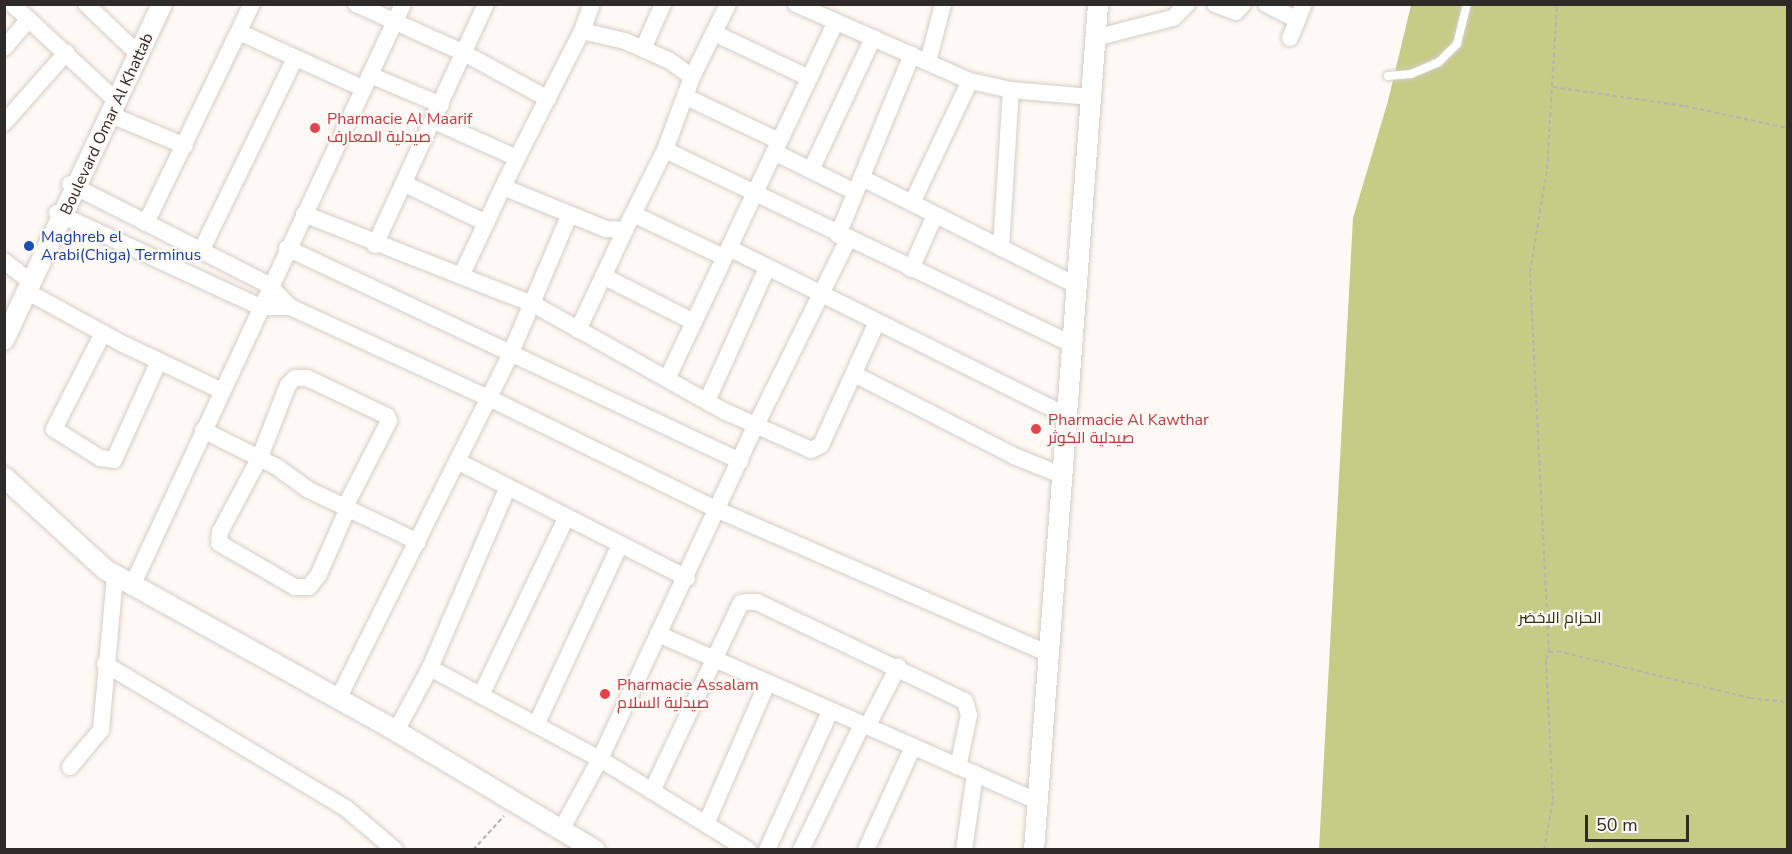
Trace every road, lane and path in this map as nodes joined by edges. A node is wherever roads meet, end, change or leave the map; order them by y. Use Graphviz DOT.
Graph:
graph roads {
  1 [pos="12,4"];
  2 [pos="86,4"];
  3 [pos="152,4"];
  4 [pos="162,4"];
  5 [pos="252,4"];
  6 [pos="356,4"];
  7 [pos="402,4"];
  8 [pos="486,4"];
  9 [pos="592,4"];
  10 [pos="663,4"];
  11 [pos="728,4"];
  12 [pos="796,4"];
  13 [pos="943,4"];
  14 [pos="1098,4"];
  15 [pos="1187,4"];
  16 [pos="1215,4"];
  17 [pos="1243,4"];
  18 [pos="1266,4"];
  19 [pos="1304,4"];
  20 [pos="1467,4"];
  21 [pos="1557,4"];
  22 [pos="29,20"];
  23 [pos="1297,20"];
  24 [pos="394,22"];
  25 [pos="836,22"];
  26 [pos="582,31"];
  27 [pos="239,32"];
  28 [pos="714,33"];
  29 [pos="873,38"];
  30 [pos="1095,38"];
  31 [pos="1290,38"];
  32 [pos="4,48"];
  33 [pos="132,48"];
  34 [pos="643,49"];
  35 [pos="66,53"];
  36 [pos="464,53"];
  37 [pos="295,58"];
  38 [pos="920,58"];
  39 [pos="1388,76"];
  40 [pos="692,77"];
  41 [pos="809,78"];
  42 [pos="970,81"];
  43 [pos="367,82"];
  44 [pos="1553,87"];
  45 [pos="1011,90"];
  46 [pos="686,97"];
  47 [pos="1091,97"];
  48 [pos="548,99"];
  49 [pos="441,105"];
  50 [pos="111,106"];
  51 [pos="434,121"];
  52 [pos="4,123"];
  53 [pos="1788,128"];
  54 [pos="185,146"];
  55 [pos="777,146"];
  56 [pos="665,150"];
  57 [pos="517,158"];
  58 [pos="811,170"];
  59 [pos="405,184"];
  60 [pos="858,185"];
  61 [pos="74,186"];
  62 [pos="503,187"];
  63 [pos="754,194"];
  64 [pos="912,203"];
  65 [pos="304,214"];
  66 [pos="61,215"];
  67 [pos="634,215"];
  68 [pos="935,215"];
  69 [pos="569,216"];
  70 [pos="147,223"];
  71 [pos="486,223"];
  72 [pos="625,230"];
  73 [pos="843,237"];
  74 [pos="375,245"];
  75 [pos="287,248"];
  76 [pos="1001,248"];
  77 [pos="201,251"];
  78 [pos="727,253"];
  79 [pos="4,261"];
  80 [pos="767,268"];
  81 [pos="911,269"];
  82 [pos="462,274"];
  83 [pos="603,276"];
  84 [pos="27,285"];
  85 [pos="269,285"];
  86 [pos="1076,285"];
  87 [pos="819,294"];
  88 [pos="533,304"];
  89 [pos="261,307"];
  90 [pos="290,307"];
  91 [pos="694,322"];
  92 [pos="877,322"];
  93 [pos="4,324"];
  94 [pos="578,330"];
  95 [pos="103,333"];
  96 [pos="4,340"];
  97 [pos="1072,344"];
  98 [pos="510,355"];
  99 [pos="159,361"];
  100 [pos="856,375"];
  101 [pos="667,379"];
  102 [pos="222,391"];
  103 [pos="489,398"];
  104 [pos="707,401"];
  105 [pos="1066,415"];
  106 [pos="756,425"];
  107 [pos="203,430"];
  108 [pos="260,457"];
  109 [pos="740,461"];
  110 [pos="459,462"];
  111 [pos="1061,475"];
  112 [pos="4,477"];
  113 [pos="507,489"];
  114 [pos="346,508"];
  115 [pos="718,510"];
  116 [pos="566,518"];
  117 [pos="418,542"];
  118 [pos="620,545"];
  119 [pos="115,576"];
  120 [pos="687,578"];
  121 [pos="132,586"];
  122 [pos="658,634"];
  123 [pos="1549,652"];
  124 [pos="1047,653"];
  125 [pos="716,662"];
  126 [pos="105,664"];
  127 [pos="898,667"];
  128 [pos="430,668"];
  129 [pos="767,684"];
  130 [pos="481,695"];
  131 [pos="338,699"];
  132 [pos="1788,702"];
  133 [pos="830,712"];
  134 [pos="536,725"];
  135 [pos="865,726"];
  136 [pos="396,731"];
  137 [pos="913,747"];
  138 [pos="600,759"];
  139 [pos="70,767"];
  140 [pos="958,767"];
  141 [pos="975,774"];
  142 [pos="652,791"];
  143 [pos="1035,800"];
  144 [pos="515,804"];
  145 [pos="706,824"];
  146 [pos="561,830"];
  147 [pos="395,849"];
  148 [pos="473,849"];
  149 [pos="595,849"];
  150 [pos="748,849"];
  151 [pos="767,849"];
  152 [pos="801,849"];
  153 [pos="866,849"];
  154 [pos="964,849"];
  155 [pos="1034,849"];
  156 [pos="1544,849"];
  1 -- 22 [label="street"];
  2 -- 33 [label="street"];
  3 -- 33 [label="street, Boulevard Omar Al Khattab"];
  4 -- 50 [label="street, Boulevard Omar Al Khattab"];
  5 -- 27 [label="street"];
  6 -- 24 [label="street"];
  7 -- 24 [label="street"];
  8 -- 36 [label="street"];
  9 -- 26 [label="street"];
  10 -- 34 [label="street"];
  11 -- 28 [label="street"];
  12 -- 25 [label="street"];
  13 -- 38 [label="street"];
  14 -- 30 [label="street"];
  15 -- 30 [label="street"];
  16 -- 17 [label="street"];
  18 -- 23 [label="street"];
  19 -- 23 [label="street"];
  20 -- 39 [label="lane"];
  21 -- 44 [label="path"];
  22 -- 32 [label="street"];
  22 -- 35 [label="street"];
  23 -- 31 [label="street"];
  24 -- 36 [label="street"];
  24 -- 43 [label="street"];
  25 -- 29 [label="street"];
  25 -- 41 [label="street"];
  26 -- 34 [label="street"];
  26 -- 48 [label="street"];
  27 -- 37 [label="street"];
  27 -- 54 [label="street"];
  28 -- 40 [label="street"];
  28 -- 41 [label="street"];
  29 -- 38 [label="street"];
  29 -- 58 [label="street"];
  30 -- 47 [label="street"];
  33 -- 50 [label="street, Boulevard Omar Al Khattab"];
  34 -- 40 [label="street"];
  35 -- 50 [label="street"];
  35 -- 52 [label="street"];
  36 -- 48 [label="street"];
  36 -- 49 [label="street"];
  37 -- 43 [label="street"];
  37 -- 77 [label="street"];
  38 -- 42 [label="street"];
  38 -- 60 [label="street"];
  40 -- 46 [label="street"];
  41 -- 55 [label="street"];
  42 -- 45 [label="street"];
  42 -- 64 [label="street"];
  43 -- 49 [label="street"];
  43 -- 65 [label="street"];
  44 -- 53 [label="path"];
  44 -- 123 [label="path"];
  45 -- 47 [label="street"];
  45 -- 76 [label="street"];
  46 -- 55 [label="street"];
  46 -- 56 [label="street"];
  47 -- 86 [label="street"];
  48 -- 57 [label="street"];
  49 -- 51 [label="street"];
  50 -- 54 [label="street"];
  50 -- 61 [label="street, Boulevard Omar Al Khattab"];
  51 -- 57 [label="street"];
  51 -- 59 [label="street"];
  54 -- 70 [label="street"];
  55 -- 58 [label="street"];
  55 -- 63 [label="street"];
  56 -- 63 [label="street"];
  56 -- 67 [label="street"];
  57 -- 62 [label="street"];
  58 -- 60 [label="street"];
  59 -- 71 [label="street"];
  59 -- 74 [label="street"];
  60 -- 64 [label="street"];
  60 -- 73 [label="street"];
  61 -- 66 [label="street, Boulevard Omar Al Khattab"];
  61 -- 70 [label="street"];
  62 -- 69 [label="street"];
  62 -- 71 [label="street"];
  63 -- 73 [label="street"];
  63 -- 78 [label="street"];
  64 -- 68 [label="street"];
  65 -- 74 [label="street"];
  65 -- 75 [label="street"];
  66 -- 84 [label="street, Boulevard Omar Al Khattab"];
  66 -- 89 [label="street"];
  67 -- 72 [label="street"];
  67 -- 78 [label="street"];
  68 -- 76 [label="street"];
  68 -- 81 [label="street"];
  69 -- 72 [label="street"];
  69 -- 88 [label="street"];
  70 -- 77 [label="street"];
  71 -- 82 [label="street"];
  72 -- 83 [label="street"];
  73 -- 81 [label="street"];
  73 -- 87 [label="street"];
  74 -- 82 [label="street"];
  75 -- 85 [label="street"];
  75 -- 98 [label="street"];
  76 -- 86 [label="street"];
  77 -- 85 [label="street"];
  78 -- 80 [label="street"];
  78 -- 91 [label="street"];
  79 -- 84 [label="street"];
  80 -- 87 [label="street"];
  80 -- 104 [label="street"];
  81 -- 97 [label="street"];
  82 -- 88 [label="street"];
  83 -- 91 [label="street"];
  83 -- 94 [label="street"];
  84 -- 93 [label="street, Boulevard Omar Al Khattab"];
  84 -- 95 [label="street"];
  84 -- 96 [label="street, Boulevard Omar Al Khattab"];
  85 -- 89 [label="street"];
  85 -- 90 [label="street"];
  86 -- 97 [label="street"];
  87 -- 92 [label="street"];
  87 -- 106 [label="street"];
  88 -- 94 [label="street"];
  88 -- 98 [label="street"];
  89 -- 90 [label="street"];
  89 -- 102 [label="street"];
  90 -- 103 [label="street"];
  91 -- 101 [label="street"];
  92 -- 100 [label="street"];
  92 -- 105 [label="street"];
  94 -- 101 [label="street"];
  95 -- 99 [label="street"];
  95 -- 99 [label="street"];
  97 -- 105 [label="street"];
  98 -- 103 [label="street"];
  98 -- 109 [label="street"];
  99 -- 102 [label="street"];
  100 -- 106 [label="street"];
  100 -- 111 [label="street"];
  101 -- 104 [label="street"];
  102 -- 107 [label="street"];
  103 -- 110 [label="street"];
  103 -- 115 [label="street"];
  104 -- 106 [label="street"];
  105 -- 111 [label="street"];
  106 -- 109 [label="street"];
  107 -- 108 [label="street"];
  107 -- 121 [label="street"];
  108 -- 114 [label="street"];
  108 -- 114 [label="street"];
  108 -- 114 [label="street"];
  109 -- 115 [label="street"];
  110 -- 113 [label="street"];
  110 -- 117 [label="street"];
  111 -- 124 [label="street"];
  112 -- 119 [label="street"];
  113 -- 116 [label="street"];
  113 -- 128 [label="street"];
  114 -- 117 [label="street"];
  115 -- 120 [label="street"];
  115 -- 124 [label="street"];
  116 -- 118 [label="street"];
  116 -- 130 [label="street"];
  117 -- 131 [label="street"];
  118 -- 120 [label="street"];
  118 -- 134 [label="street"];
  119 -- 121 [label="street"];
  119 -- 126 [label="street"];
  120 -- 122 [label="street"];
  121 -- 131 [label="street"];
  122 -- 125 [label="street"];
  122 -- 138 [label="street"];
  123 -- 132 [label="path"];
  123 -- 156 [label="path"];
  124 -- 143 [label="street"];
  125 -- 127 [label="street"];
  125 -- 129 [label="street"];
  125 -- 142 [label="street"];
  126 -- 139 [label="street"];
  126 -- 147 [label="street"];
  127 -- 135 [label="street"];
  127 -- 140 [label="street"];
  128 -- 130 [label="street"];
  128 -- 136 [label="street"];
  129 -- 133 [label="street"];
  129 -- 145 [label="street"];
  130 -- 134 [label="street"];
  131 -- 136 [label="street"];
  133 -- 135 [label="street"];
  133 -- 151 [label="street"];
  134 -- 138 [label="street"];
  135 -- 137 [label="street"];
  135 -- 152 [label="street"];
  136 -- 144 [label="street"];
  137 -- 140 [label="street"];
  137 -- 153 [label="street"];
  138 -- 142 [label="street"];
  138 -- 146 [label="street"];
  140 -- 141 [label="street"];
  141 -- 143 [label="street"];
  141 -- 154 [label="street"];
  142 -- 145 [label="street"];
  143 -- 155 [label="street"];
  144 -- 146 [label="street"];
  144 -- 148 [label="path"];
  145 -- 150 [label="street"];
  146 -- 149 [label="street"];
}
